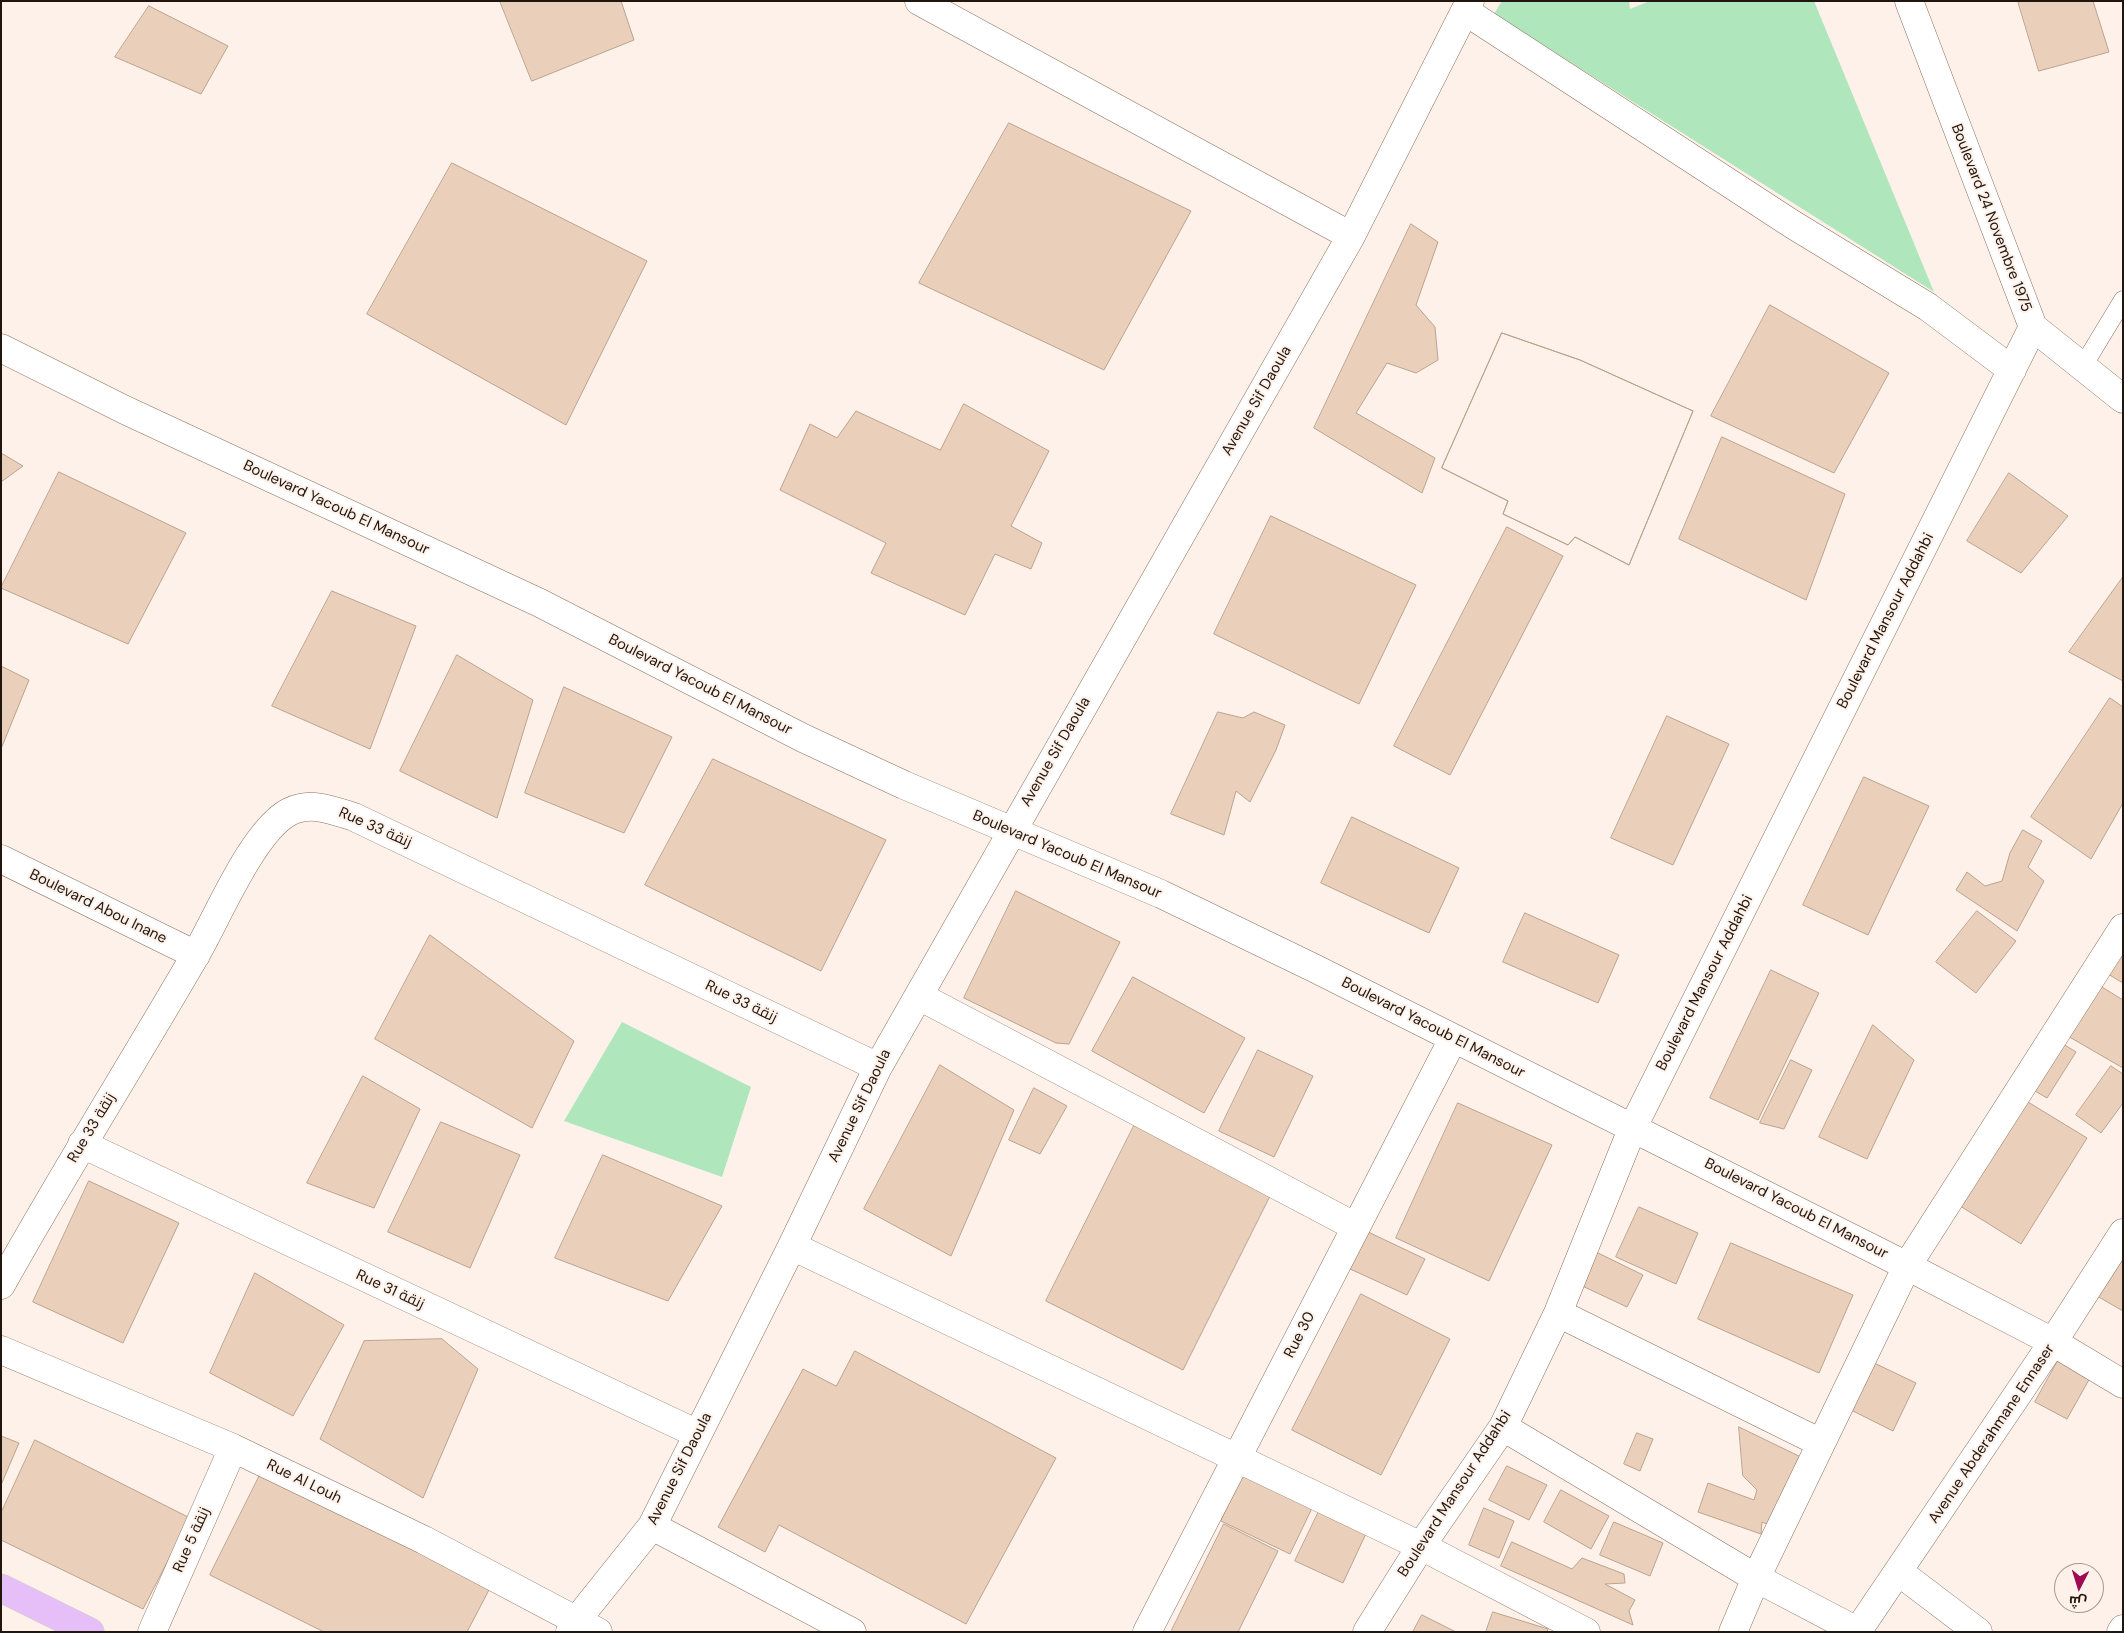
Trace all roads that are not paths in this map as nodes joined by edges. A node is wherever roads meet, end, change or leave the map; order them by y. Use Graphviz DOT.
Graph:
graph roads {
  1 [pos="919,1"];
  2 [pos="1909,1"];
  3 [pos="1467,6"];
  4 [pos="1352,236"];
  5 [pos="2123,300"];
  6 [pos="2033,327"];
  7 [pos="1,348"];
  8 [pos="2082,366"];
  9 [pos="2012,370"];
  10 [pos="2123,399"];
  11 [pos="1011,831"];
  12 [pos="1,859"];
  13 [pos="2123,928"];
  14 [pos="196,955"];
  15 [pos="919,996"];
  16 [pos="1454,1039"];
  17 [pos="878,1067"];
  18 [pos="1633,1128"];
  19 [pos="82,1144"];
  20 [pos="1356,1227"];
  21 [pos="2123,1233"];
  22 [pos="792,1246"];
  23 [pos="1907,1266"];
  24 [pos="1,1285"];
  25 [pos="1558,1313"];
  26 [pos="2053,1342"];
  27 [pos="1,1350"];
  28 [pos="2123,1384"];
  29 [pos="1503,1426"];
  30 [pos="698,1434"];
  31 [pos="1821,1443"];
  32 [pos="233,1448"];
  33 [pos="1237,1457"];
  34 [pos="652,1526"];
  35 [pos="1421,1546"];
  36 [pos="1899,1572"];
  37 [pos="1756,1578"];
  38 [pos="1,1588"];
  39 [pos="581,1628"];
  40 [pos="1857,1631"];
  41 [pos="90,1632"];
  42 [pos="152,1632"];
  43 [pos="852,1632"];
  44 [pos="1147,1632"];
  45 [pos="1367,1632"];
  46 [pos="1586,1632"];
  47 [pos="1733,1632"];
  48 [pos="1978,1632"];
  1 -- 4 [label="street"];
  2 -- 6 [label="street, Boulevard 24 Novembre 1975"];
  3 -- 4 [label="street, Avenue Sif Daoula"];
  3 -- 9 [label="street"];
  4 -- 11 [label="street, Avenue Sif Daoula"];
  5 -- 8 [label="lane"];
  6 -- 8 [label="street, Boulevard 24 Novembre 1975"];
  6 -- 9 [label="street, Boulevard Mansour Addahbi"];
  7 -- 11 [label="street, Boulevard Yacoub El Mansour"];
  8 -- 10 [label="street, Boulevard 24 Novembre 1975"];
  9 -- 18 [label="street, Boulevard Mansour Addahbi"];
  11 -- 15 [label="street, Avenue Sif Daoula"];
  11 -- 16 [label="street, Boulevard Yacoub El Mansour"];
  12 -- 14 [label="street, Boulevard Abou Inane"];
  13 -- 23 [label="street"];
  14 -- 17 [label="street, Rue 33 زنقة"];
  14 -- 19 [label="street, Rue 33 زنقة"];
  15 -- 17 [label="street, Avenue Sif Daoula"];
  15 -- 20 [label="street"];
  16 -- 18 [label="street, Boulevard Yacoub El Mansour"];
  16 -- 20 [label="street, Rue 30"];
  17 -- 22 [label="street, Avenue Sif Daoula"];
  18 -- 23 [label="street, Boulevard Yacoub El Mansour"];
  18 -- 25 [label="street, Boulevard Mansour Addahbi"];
  19 -- 24 [label="street, Rue 33 زنقة"];
  19 -- 30 [label="street, Rue 31 زنقة"];
  20 -- 33 [label="street, Rue 30"];
  21 -- 26 [label="street, Avenue Abderahmane Ennaser"];
  22 -- 30 [label="street, Avenue Sif Daoula"];
  22 -- 33 [label="street"];
  23 -- 26 [label="street, Boulevard Yacoub El Mansour"];
  23 -- 31 [label="street"];
  25 -- 29 [label="street, Boulevard Mansour Addahbi"];
  25 -- 31 [label="street"];
  26 -- 28 [label="street, Boulevard Yacoub El Mansour"];
  26 -- 36 [label="street, Avenue Abderahmane Ennaser"];
  27 -- 32 [label="street, Rue Al Louh"];
  29 -- 35 [label="street, Boulevard Mansour Addahbi"];
  29 -- 37 [label="street"];
  30 -- 34 [label="street, Avenue Sif Daoula"];
  31 -- 37 [label="street"];
  32 -- 39 [label="street, Rue Al Louh"];
  32 -- 42 [label="street, Rue 5 زنقة"];
  33 -- 35 [label="street"];
  33 -- 44 [label="street, Rue 30"];
  34 -- 39 [label="street, Avenue Sif Daoula"];
  34 -- 43 [label="street"];
  35 -- 45 [label="street, Boulevard Mansour Addahbi"];
  35 -- 46 [label="street"];
  36 -- 40 [label="street, Avenue Abderahmane Ennaser"];
  36 -- 48 [label="street"];
  37 -- 40 [label="street"];
  37 -- 47 [label="street"];
  38 -- 41 [label="main road"];
}
